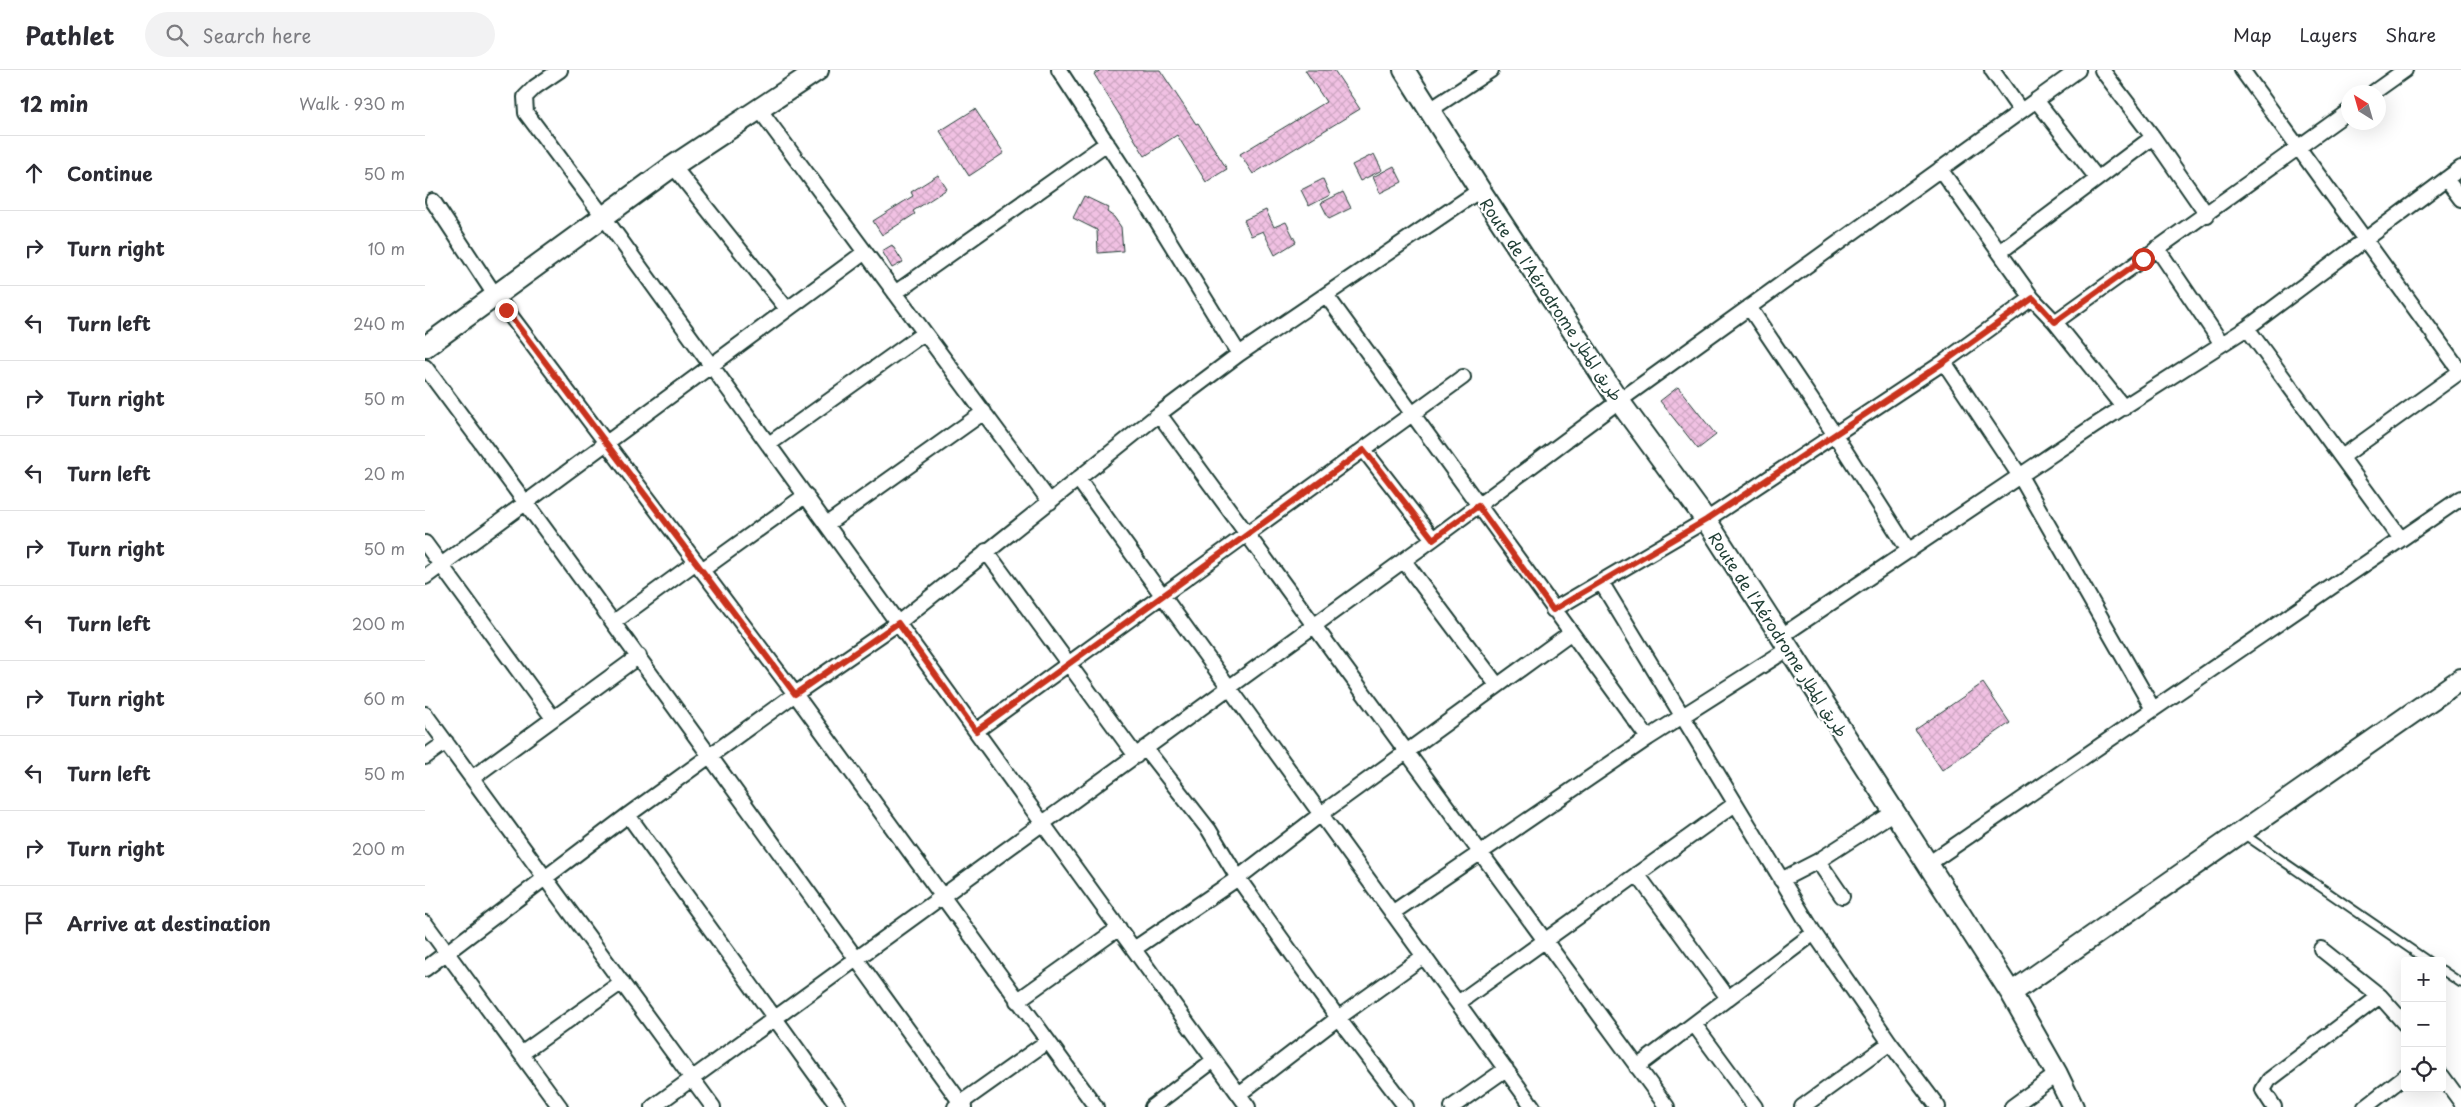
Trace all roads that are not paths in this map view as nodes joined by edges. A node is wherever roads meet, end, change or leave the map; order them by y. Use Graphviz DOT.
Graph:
graph roads {
  1 [pos="561,70"];
  2 [pos="818,70"];
  3 [pos="1059,70"];
  4 [pos="1405,70"];
  5 [pos="1491,70"];
  6 [pos="1992,70"];
  7 [pos="2079,70"];
  8 [pos="2102,70"];
  9 [pos="2243,70"];
  10 [pos="2405,70"];
  11 [pos="2385,85"];
  12 [pos="2036,100"];
  13 [pos="759,109"];
  14 [pos="1431,110"];
  15 [pos="2021,111"];
  16 [pos="2341,117"];
  17 [pos="2153,137"];
  18 [pos="1107,143"];
  19 [pos="2300,147"];
  20 [pos="673,166"];
  21 [pos="2461,168"];
  22 [pos="1940,170"];
  23 [pos="2097,178"];
  24 [pos="2446,179"];
  25 [pos="1479,190"];
  26 [pos="2461,199"];
  27 [pos="433,201"];
  28 [pos="2207,215"];
  29 [pos="603,216"];
  30 [pos="2365,239"];
  31 [pos="2157,248"];
  32 [pos="865,252"];
  33 [pos="2000,252"];
  34 [pos="895,293"];
  35 [pos="1326,294"];
  36 [pos="495,295"];
  37 [pos="2033,298"];
  38 [pos="1749,307"];
  39 [pos="787,309"];
  40 [pos="2055,322"];
  41 [pos="2247,328"];
  42 [pos="924,333"];
  43 [pos="2222,344"];
  44 [pos="425,347"];
  45 [pos="1239,354"];
  46 [pos="1944,362"];
  47 [pos="711,365"];
  48 [pos="425,367"];
  49 [pos="2461,371"];
  50 [pos="1463,377"];
  51 [pos="1619,401"];
  52 [pos="2124,408"];
  53 [pos="984,412"];
  54 [pos="1159,414"];
  55 [pos="1413,414"];
  56 [pos="1835,435"];
  57 [pos="607,443"];
  58 [pos="769,444"];
  59 [pos="1364,450"];
  60 [pos="2341,457"];
  61 [pos="2020,476"];
  62 [pos="1078,479"];
  63 [pos="806,495"];
  64 [pos="2461,498"];
  65 [pos="527,502"];
  66 [pos="1050,502"];
  67 [pos="1478,506"];
  68 [pos="1706,520"];
  69 [pos="827,524"];
  70 [pos="1248,535"];
  71 [pos="1433,539"];
  72 [pos="2401,539"];
  73 [pos="425,543"];
  74 [pos="986,551"];
  75 [pos="1909,551"];
  76 [pos="1404,560"];
  77 [pos="441,565"];
  78 [pos="699,566"];
  79 [pos="425,577"];
  80 [pos="1601,582"];
  81 [pos="1163,597"];
  82 [pos="1553,610"];
  83 [pos="614,622"];
  84 [pos="898,623"];
  85 [pos="1313,626"];
  86 [pos="1569,633"];
  87 [pos="1784,644"];
  88 [pos="639,656"];
  89 [pos="1069,665"];
  90 [pos="2461,679"];
  91 [pos="1497,685"];
  92 [pos="1228,688"];
  93 [pos="795,694"];
  94 [pos="2153,709"];
  95 [pos="425,714"];
  96 [pos="1682,716"];
  97 [pos="553,718"];
  98 [pos="976,731"];
  99 [pos="1648,738"];
  100 [pos="445,742"];
  101 [pos="1141,752"];
  102 [pos="1406,752"];
  103 [pos="711,755"];
  104 [pos="425,757"];
  105 [pos="472,778"];
  106 [pos="1735,804"];
  107 [pos="1894,812"];
  108 [pos="1321,814"];
  109 [pos="628,815"];
  110 [pos="1043,823"];
  111 [pos="2242,833"];
  112 [pos="1482,853"];
  113 [pos="1818,861"];
  114 [pos="1928,864"];
  115 [pos="1637,874"];
  116 [pos="545,878"];
  117 [pos="1238,878"];
  118 [pos="1781,880"];
  119 [pos="943,896"];
  120 [pos="1842,896"];
  121 [pos="1392,913"];
  122 [pos="425,923"];
  123 [pos="1119,928"];
  124 [pos="1814,933"];
  125 [pos="1545,940"];
  126 [pos="1134,949"];
  127 [pos="2321,949"];
  128 [pos="447,952"];
  129 [pos="1424,956"];
  130 [pos="2422,957"];
  131 [pos="856,960"];
  132 [pos="425,969"];
  133 [pos="2446,973"];
  134 [pos="622,982"];
  135 [pos="2461,983"];
  136 [pos="2011,993"];
  137 [pos="2380,996"];
  138 [pos="1728,998"];
  139 [pos="1017,1001"];
  140 [pos="1457,1003"];
  141 [pos="1338,1018"];
  142 [pos="774,1019"];
  143 [pos="2401,1020"];
  144 [pos="1694,1024"];
  145 [pos="1048,1041"];
  146 [pos="1890,1043"];
  147 [pos="521,1054"];
  148 [pos="1214,1060"];
  149 [pos="1637,1066"];
  150 [pos="1506,1069"];
  151 [pos="2057,1074"];
  152 [pos="692,1078"];
  153 [pos="2401,1079"];
  154 [pos="2446,1081"];
  155 [pos="1239,1094"];
  156 [pos="2461,1102"];
  157 [pos="960,1106"];
  158 [pos="560,1107"];
  159 [pos="653,1107"];
  160 [pos="713,1107"];
  161 [pos="839,1107"];
  162 [pos="1096,1107"];
  163 [pos="1152,1107"];
  164 [pos="1248,1107"];
  165 [pos="1406,1107"];
  166 [pos="1452,1107"];
  167 [pos="1533,1107"];
  168 [pos="1667,1107"];
  169 [pos="1755,1107"];
  170 [pos="1802,1107"];
  171 [pos="1938,1107"];
  172 [pos="2012,1107"];
  173 [pos="2073,1107"];
  174 [pos="2274,1107"];
  175 [pos="2365,1107"];
  1 -- 29 [label="street"];
  2 -- 13 [label="street"];
  3 -- 18 [label="street"];
  4 -- 14 [label="street, Route de l'Aérodrome طريق المطار"];
  5 -- 14 [label="street"];
  6 -- 15 [label="street"];
  7 -- 12 [label="street"];
  8 -- 17 [label="street"];
  9 -- 19 [label="street"];
  10 -- 11 [label="street"];
  12 -- 15 [label="street"];
  12 -- 23 [label="street"];
  13 -- 20 [label="street"];
  13 -- 32 [label="street"];
  14 -- 25 [label="street, Route de l'Aérodrome طريق المطار"];
  15 -- 22 [label="street"];
  16 -- 19 [label="street"];
  17 -- 23 [label="street"];
  17 -- 28 [label="street"];
  18 -- 34 [label="street"];
  18 -- 45 [label="street"];
  19 -- 28 [label="street"];
  19 -- 30 [label="street"];
  20 -- 29 [label="street"];
  20 -- 39 [label="street"];
  21 -- 24 [label="street"];
  22 -- 33 [label="street"];
  22 -- 38 [label="street"];
  23 -- 33 [label="street"];
  24 -- 26 [label="street"];
  24 -- 30 [label="street"];
  25 -- 35 [label="street"];
  25 -- 51 [label="street, Route de l'Aérodrome طريق المطار"];
  27 -- 36 [label="street"];
  28 -- 31 [label="street"];
  29 -- 36 [label="street"];
  29 -- 47 [label="street"];
  30 -- 41 [label="street"];
  30 -- 49 [label="street"];
  31 -- 40 [label="street"];
  31 -- 43 [label="street"];
  32 -- 34 [label="street"];
  32 -- 39 [label="street"];
  33 -- 37 [label="street"];
  34 -- 42 [label="street"];
  35 -- 45 [label="street"];
  35 -- 55 [label="street"];
  36 -- 44 [label="street"];
  36 -- 57 [label="street"];
  37 -- 40 [label="street"];
  37 -- 46 [label="street"];
  38 -- 51 [label="street"];
  38 -- 56 [label="street"];
  39 -- 47 [label="street"];
  40 -- 52 [label="street"];
  41 -- 43 [label="street"];
  41 -- 60 [label="street"];
  42 -- 53 [label="street"];
  42 -- 58 [label="street"];
  43 -- 52 [label="street"];
  45 -- 54 [label="street"];
  46 -- 56 [label="street"];
  46 -- 61 [label="street"];
  47 -- 57 [label="street"];
  47 -- 58 [label="street"];
  48 -- 65 [label="street"];
  49 -- 60 [label="street"];
  50 -- 55 [label="street"];
  51 -- 67 [label="street"];
  51 -- 68 [label="street, Route de l'Aérodrome طريق المطار"];
  52 -- 61 [label="street"];
  53 -- 66 [label="street"];
  53 -- 69 [label="street"];
  54 -- 62 [label="street"];
  54 -- 70 [label="street"];
  55 -- 59 [label="street"];
  55 -- 67 [label="street"];
  56 -- 68 [label="street"];
  56 -- 75 [label="street"];
  57 -- 65 [label="street"];
  57 -- 78 [label="street"];
  58 -- 63 [label="street"];
  59 -- 70 [label="street"];
  59 -- 71 [label="street"];
  60 -- 72 [label="street"];
  61 -- 75 [label="street"];
  61 -- 94 [label="street"];
  62 -- 66 [label="street"];
  62 -- 81 [label="street"];
  63 -- 69 [label="street"];
  63 -- 78 [label="street"];
  64 -- 72 [label="street"];
  65 -- 77 [label="street"];
  65 -- 83 [label="street"];
  66 -- 74 [label="street"];
  67 -- 71 [label="street"];
  67 -- 82 [label="street"];
  68 -- 80 [label="street"];
  68 -- 87 [label="street, Route de l'Aérodrome طريق المطار"];
  69 -- 84 [label="street"];
  70 -- 81 [label="street"];
  70 -- 85 [label="street"];
  71 -- 76 [label="street"];
  72 -- 94 [label="street"];
  73 -- 77 [label="street"];
  74 -- 84 [label="street"];
  74 -- 89 [label="street"];
  75 -- 87 [label="street"];
  76 -- 85 [label="street"];
  76 -- 91 [label="street"];
  77 -- 79 [label="street"];
  77 -- 97 [label="street"];
  78 -- 83 [label="street"];
  78 -- 93 [label="street"];
  80 -- 82 [label="street"];
  80 -- 96 [label="street"];
  81 -- 89 [label="street"];
  81 -- 92 [label="street"];
  82 -- 86 [label="street"];
  83 -- 88 [label="street"];
  84 -- 93 [label="street"];
  84 -- 98 [label="street"];
  85 -- 92 [label="street"];
  85 -- 102 [label="street"];
  86 -- 91 [label="street"];
  86 -- 99 [label="street"];
  87 -- 96 [label="street"];
  87 -- 107 [label="street, Route de l'Aérodrome طريق المطار"];
  88 -- 97 [label="street"];
  88 -- 103 [label="street"];
  89 -- 98 [label="street"];
  89 -- 101 [label="street"];
  90 -- 111 [label="street"];
  91 -- 102 [label="street"];
  92 -- 101 [label="street"];
  92 -- 108 [label="street"];
  93 -- 103 [label="street"];
  93 -- 119 [label="street"];
  94 -- 114 [label="street"];
  95 -- 100 [label="street"];
  96 -- 99 [label="street"];
  96 -- 106 [label="street"];
  97 -- 105 [label="street"];
  98 -- 110 [label="street"];
  99 -- 112 [label="street"];
  100 -- 104 [label="street"];
  100 -- 105 [label="street"];
  101 -- 110 [label="street"];
  101 -- 117 [label="street"];
  102 -- 108 [label="street"];
  102 -- 112 [label="street"];
  103 -- 109 [label="street"];
  103 -- 131 [label="street"];
  105 -- 116 [label="street"];
  106 -- 115 [label="street"];
  106 -- 118 [label="street"];
  107 -- 113 [label="street"];
  107 -- 114 [label="street, Route de l'Aérodrome طريق المطار"];
  108 -- 117 [label="street"];
  108 -- 121 [label="street"];
  109 -- 116 [label="street"];
  109 -- 142 [label="street"];
  110 -- 119 [label="street"];
  110 -- 123 [label="street"];
  111 -- 130 [label="lane"];
  111 -- 136 [label="street"];
  112 -- 121 [label="street"];
  112 -- 125 [label="street"];
  113 -- 118 [label="street"];
  113 -- 120 [label="street"];
  114 -- 136 [label="street, Route de l'Aérodrome طريق المطار"];
  115 -- 125 [label="street"];
  115 -- 138 [label="street"];
  116 -- 128 [label="street"];
  116 -- 134 [label="street"];
  117 -- 126 [label="street"];
  117 -- 141 [label="street"];
  118 -- 124 [label="street"];
  119 -- 131 [label="street"];
  119 -- 139 [label="street"];
  121 -- 129 [label="street"];
  122 -- 128 [label="street"];
  123 -- 126 [label="street"];
  123 -- 139 [label="street"];
  124 -- 138 [label="street"];
  124 -- 146 [label="street"];
  125 -- 140 [label="street"];
  125 -- 149 [label="street"];
  126 -- 148 [label="street"];
  127 -- 137 [label="street"];
  128 -- 132 [label="street"];
  128 -- 147 [label="street"];
  129 -- 140 [label="street"];
  129 -- 141 [label="street"];
  131 -- 142 [label="street"];
  131 -- 157 [label="street"];
  133 -- 135 [label="lane"];
  134 -- 147 [label="street"];
  134 -- 152 [label="street"];
  136 -- 151 [label="street, Route de l'Aérodrome طريق المطار"];
  137 -- 143 [label="street"];
  137 -- 174 [label="street"];
  138 -- 144 [label="street"];
  139 -- 145 [label="street"];
  140 -- 150 [label="street"];
  141 -- 155 [label="street"];
  141 -- 165 [label="street"];
  142 -- 152 [label="street"];
  142 -- 161 [label="street"];
  144 -- 149 [label="street"];
  144 -- 169 [label="street"];
  145 -- 157 [label="street"];
  145 -- 162 [label="street"];
  146 -- 170 [label="street"];
  146 -- 171 [label="street"];
  147 -- 158 [label="street"];
  148 -- 155 [label="street"];
  148 -- 163 [label="street"];
  149 -- 168 [label="street"];
  150 -- 166 [label="street"];
  150 -- 167 [label="street"];
  151 -- 172 [label="street"];
  151 -- 173 [label="street, Route de l'Aérodrome طريق المطار"];
  152 -- 159 [label="street"];
  152 -- 160 [label="street"];
  153 -- 175 [label="street"];
  154 -- 156 [label="street"];
  155 -- 164 [label="street"];
}
